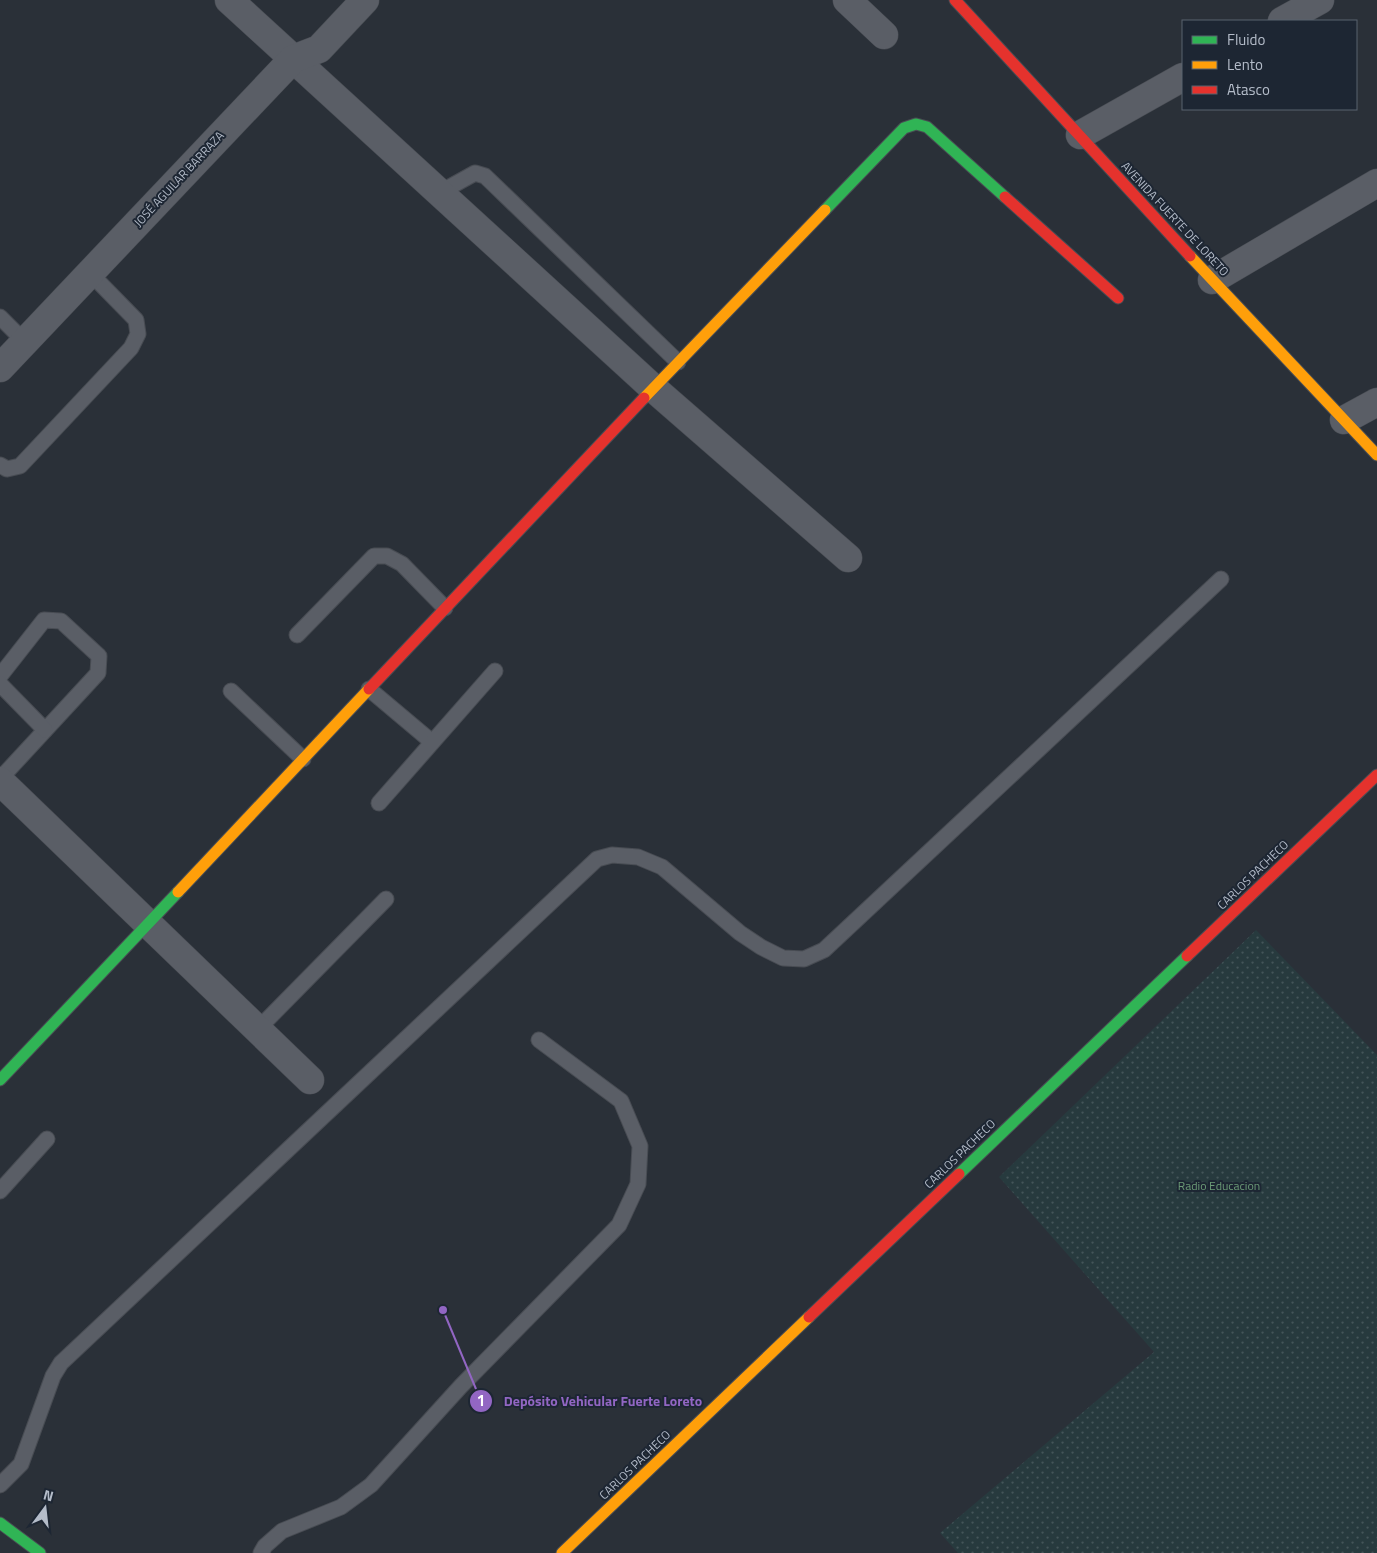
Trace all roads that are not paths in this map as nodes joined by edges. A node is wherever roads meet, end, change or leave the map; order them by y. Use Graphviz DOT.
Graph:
graph roads {
  1 [pos="229,0"];
  2 [pos="365,0"];
  3 [pos="847,0"];
  4 [pos="955,0"];
  5 [pos="1320,0"];
  6 [pos="1284,20"];
  7 [pos="884,35"];
  8 [pos="293,59"];
  9 [pos="1182,78"];
  10 [pos="1080,135"];
  11 [pos="1377,183"];
  12 [pos="439,193"];
  13 [pos="90,273"];
  14 [pos="1212,280"];
  15 [pos="1118,298"];
  16 [pos="0,317"];
  17 [pos="25,342"];
  18 [pos="678,362"];
  19 [pos="0,368"];
  20 [pos="653,388"];
  21 [pos="1377,402"];
  22 [pos="1344,420"];
  23 [pos="1377,455"];
  24 [pos="0,465"];
  25 [pos="848,558"];
  26 [pos="1221,580"];
  27 [pos="445,608"];
  28 [pos="297,635"];
  29 [pos="495,671"];
  30 [pos="0,676"];
  31 [pos="0,684"];
  32 [pos="369,689"];
  33 [pos="232,691"];
  34 [pos="45,730"];
  35 [pos="432,742"];
  36 [pos="303,759"];
  37 [pos="1377,776"];
  38 [pos="0,780"];
  39 [pos="379,803"];
  40 [pos="386,900"];
  41 [pos="149,923"];
  42 [pos="258,1029"];
  43 [pos="539,1040"];
  44 [pos="0,1080"];
  45 [pos="310,1080"];
  46 [pos="47,1139"];
  47 [pos="1,1188"];
  48 [pos="0,1485"];
  49 [pos="0,1522"];
  50 [pos="40,1553"];
  51 [pos="261,1553"];
  52 [pos="562,1553"];
  1 -- 8 [label="street"];
  2 -- 8 [label="street, JOSÉ AGUILAR BARRAZA"];
  3 -- 7 [label="street"];
  4 -- 10 [label="street, AVENIDA FUERTE DE LORETO"];
  5 -- 6 [label="street"];
  8 -- 12 [label="street"];
  8 -- 13 [label="street, JOSÉ AGUILAR BARRAZA"];
  9 -- 10 [label="street"];
  10 -- 14 [label="street, AVENIDA FUERTE DE LORETO"];
  11 -- 14 [label="street"];
  12 -- 18 [label="lane"];
  12 -- 20 [label="street"];
  13 -- 17 [label="street, JOSÉ AGUILAR BARRAZA"];
  13 -- 24 [label="lane"];
  14 -- 22 [label="street, AVENIDA FUERTE DE LORETO"];
  15 -- 18 [label="street"];
  16 -- 17 [label="lane"];
  17 -- 19 [label="street, JOSÉ AGUILAR BARRAZA"];
  18 -- 20 [label="street"];
  20 -- 25 [label="street"];
  20 -- 27 [label="street"];
  21 -- 22 [label="street"];
  22 -- 23 [label="street, AVENIDA FUERTE DE LORETO"];
  26 -- 48 [label="lane"];
  27 -- 28 [label="lane"];
  27 -- 32 [label="street"];
  29 -- 35 [label="lane"];
  30 -- 34 [label="lane"];
  31 -- 34 [label="lane"];
  32 -- 35 [label="lane"];
  32 -- 36 [label="street"];
  33 -- 36 [label="lane"];
  34 -- 38 [label="lane"];
  35 -- 39 [label="lane"];
  36 -- 41 [label="street"];
  37 -- 52 [label="street, CARLOS PACHECO"];
  38 -- 41 [label="street"];
  40 -- 42 [label="lane"];
  41 -- 42 [label="street"];
  41 -- 44 [label="street"];
  42 -- 45 [label="street"];
  43 -- 51 [label="lane"];
  46 -- 47 [label="lane"];
  49 -- 50 [label="street"];
}
